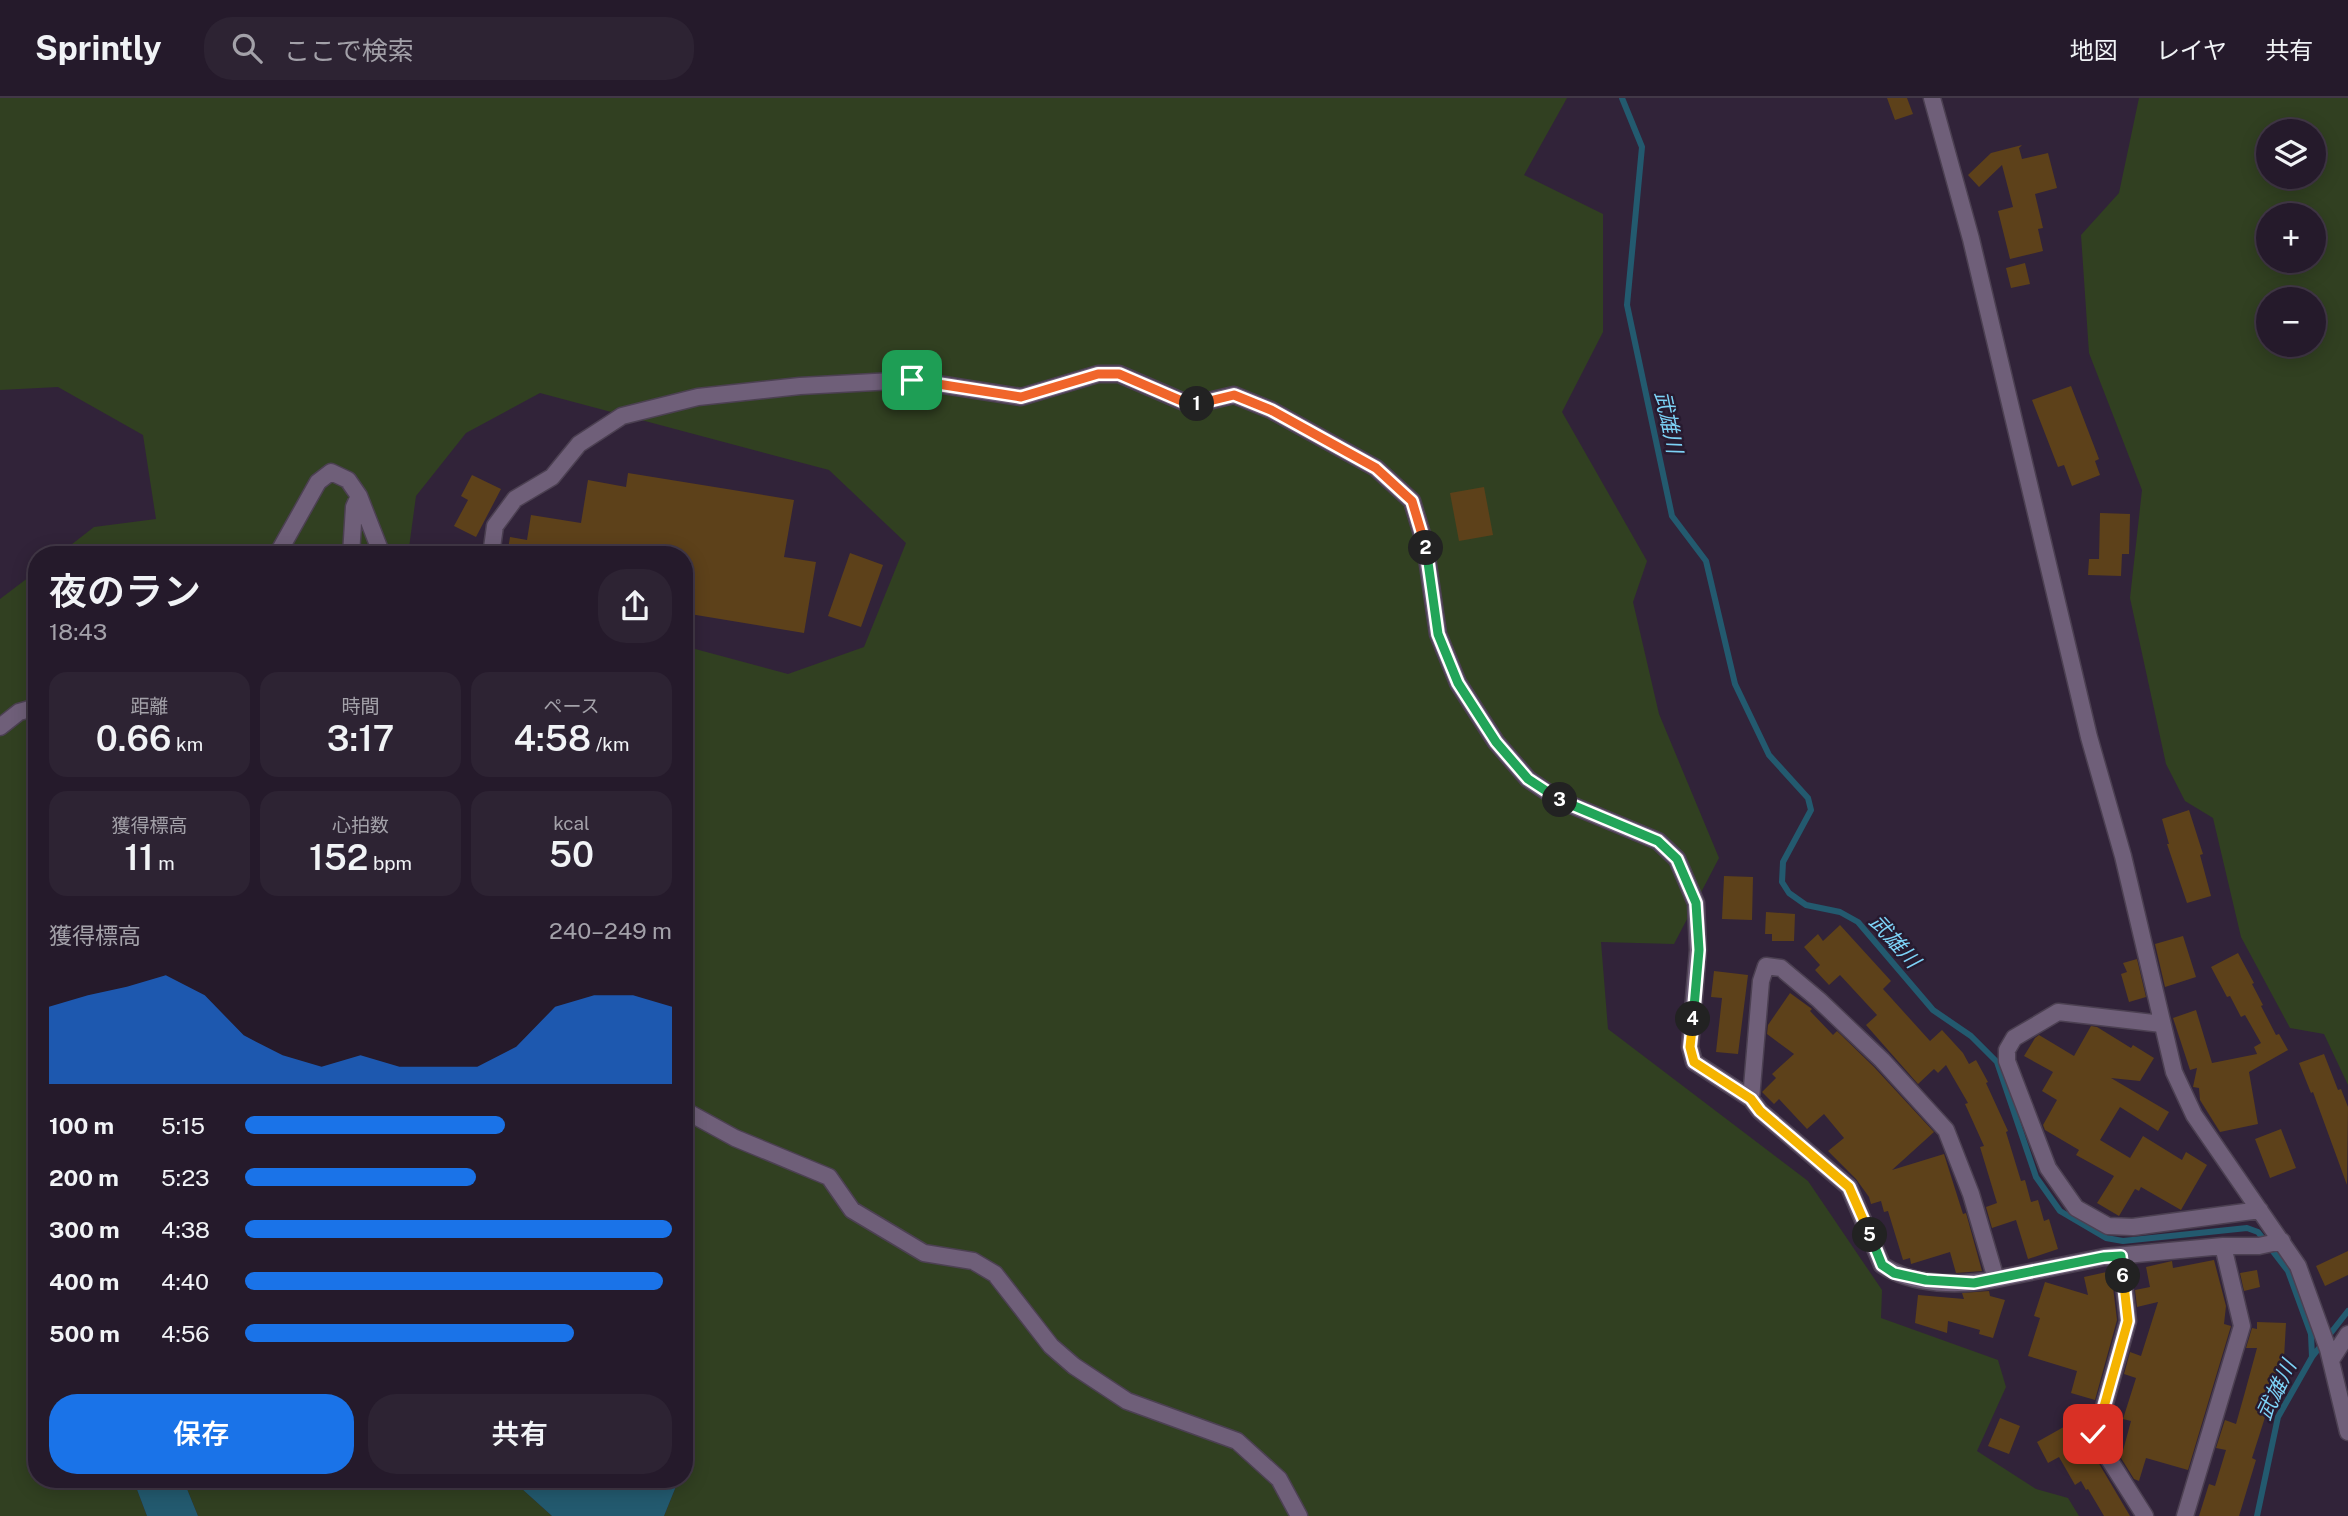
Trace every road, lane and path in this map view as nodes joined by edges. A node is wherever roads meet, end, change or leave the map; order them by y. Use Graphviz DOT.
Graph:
graph roads {
  1 [pos="1932,98"];
  2 [pos="359,496"];
  3 [pos="282,546"];
  4 [pos="352,546"];
  5 [pos="378,546"];
  6 [pos="492,546"];
  7 [pos="28,710"];
  8 [pos="0,727"];
  9 [pos="2162,1024"];
  10 [pos="1751,1099"];
  11 [pos="693,1115"];
  12 [pos="2260,1210"];
  13 [pos="2282,1241"];
  14 [pos="2223,1246"];
  15 [pos="2121,1256"];
  16 [pos="1996,1279"];
  17 [pos="2348,1334"];
  18 [pos="2329,1354"];
  19 [pos="2348,1432"];
  20 [pos="1299,1516"];
  21 [pos="2145,1516"];
  22 [pos="2185,1516"];
  1 -- 9 [label="street"];
  2 -- 3 [label="street"];
  2 -- 4 [label="street"];
  2 -- 5 [label="street"];
  6 -- 10 [label="street"];
  7 -- 8 [label="street"];
  9 -- 12 [label="street"];
  9 -- 12 [label="street"];
  10 -- 16 [label="street"];
  10 -- 16 [label="street"];
  11 -- 20 [label="street"];
  12 -- 13 [label="street"];
  13 -- 14 [label="street"];
  13 -- 18 [label="street"];
  14 -- 15 [label="street"];
  14 -- 22 [label="street"];
  15 -- 16 [label="street"];
  15 -- 21 [label="street"];
  17 -- 18 [label="street"];
  18 -- 19 [label="street"];
}
